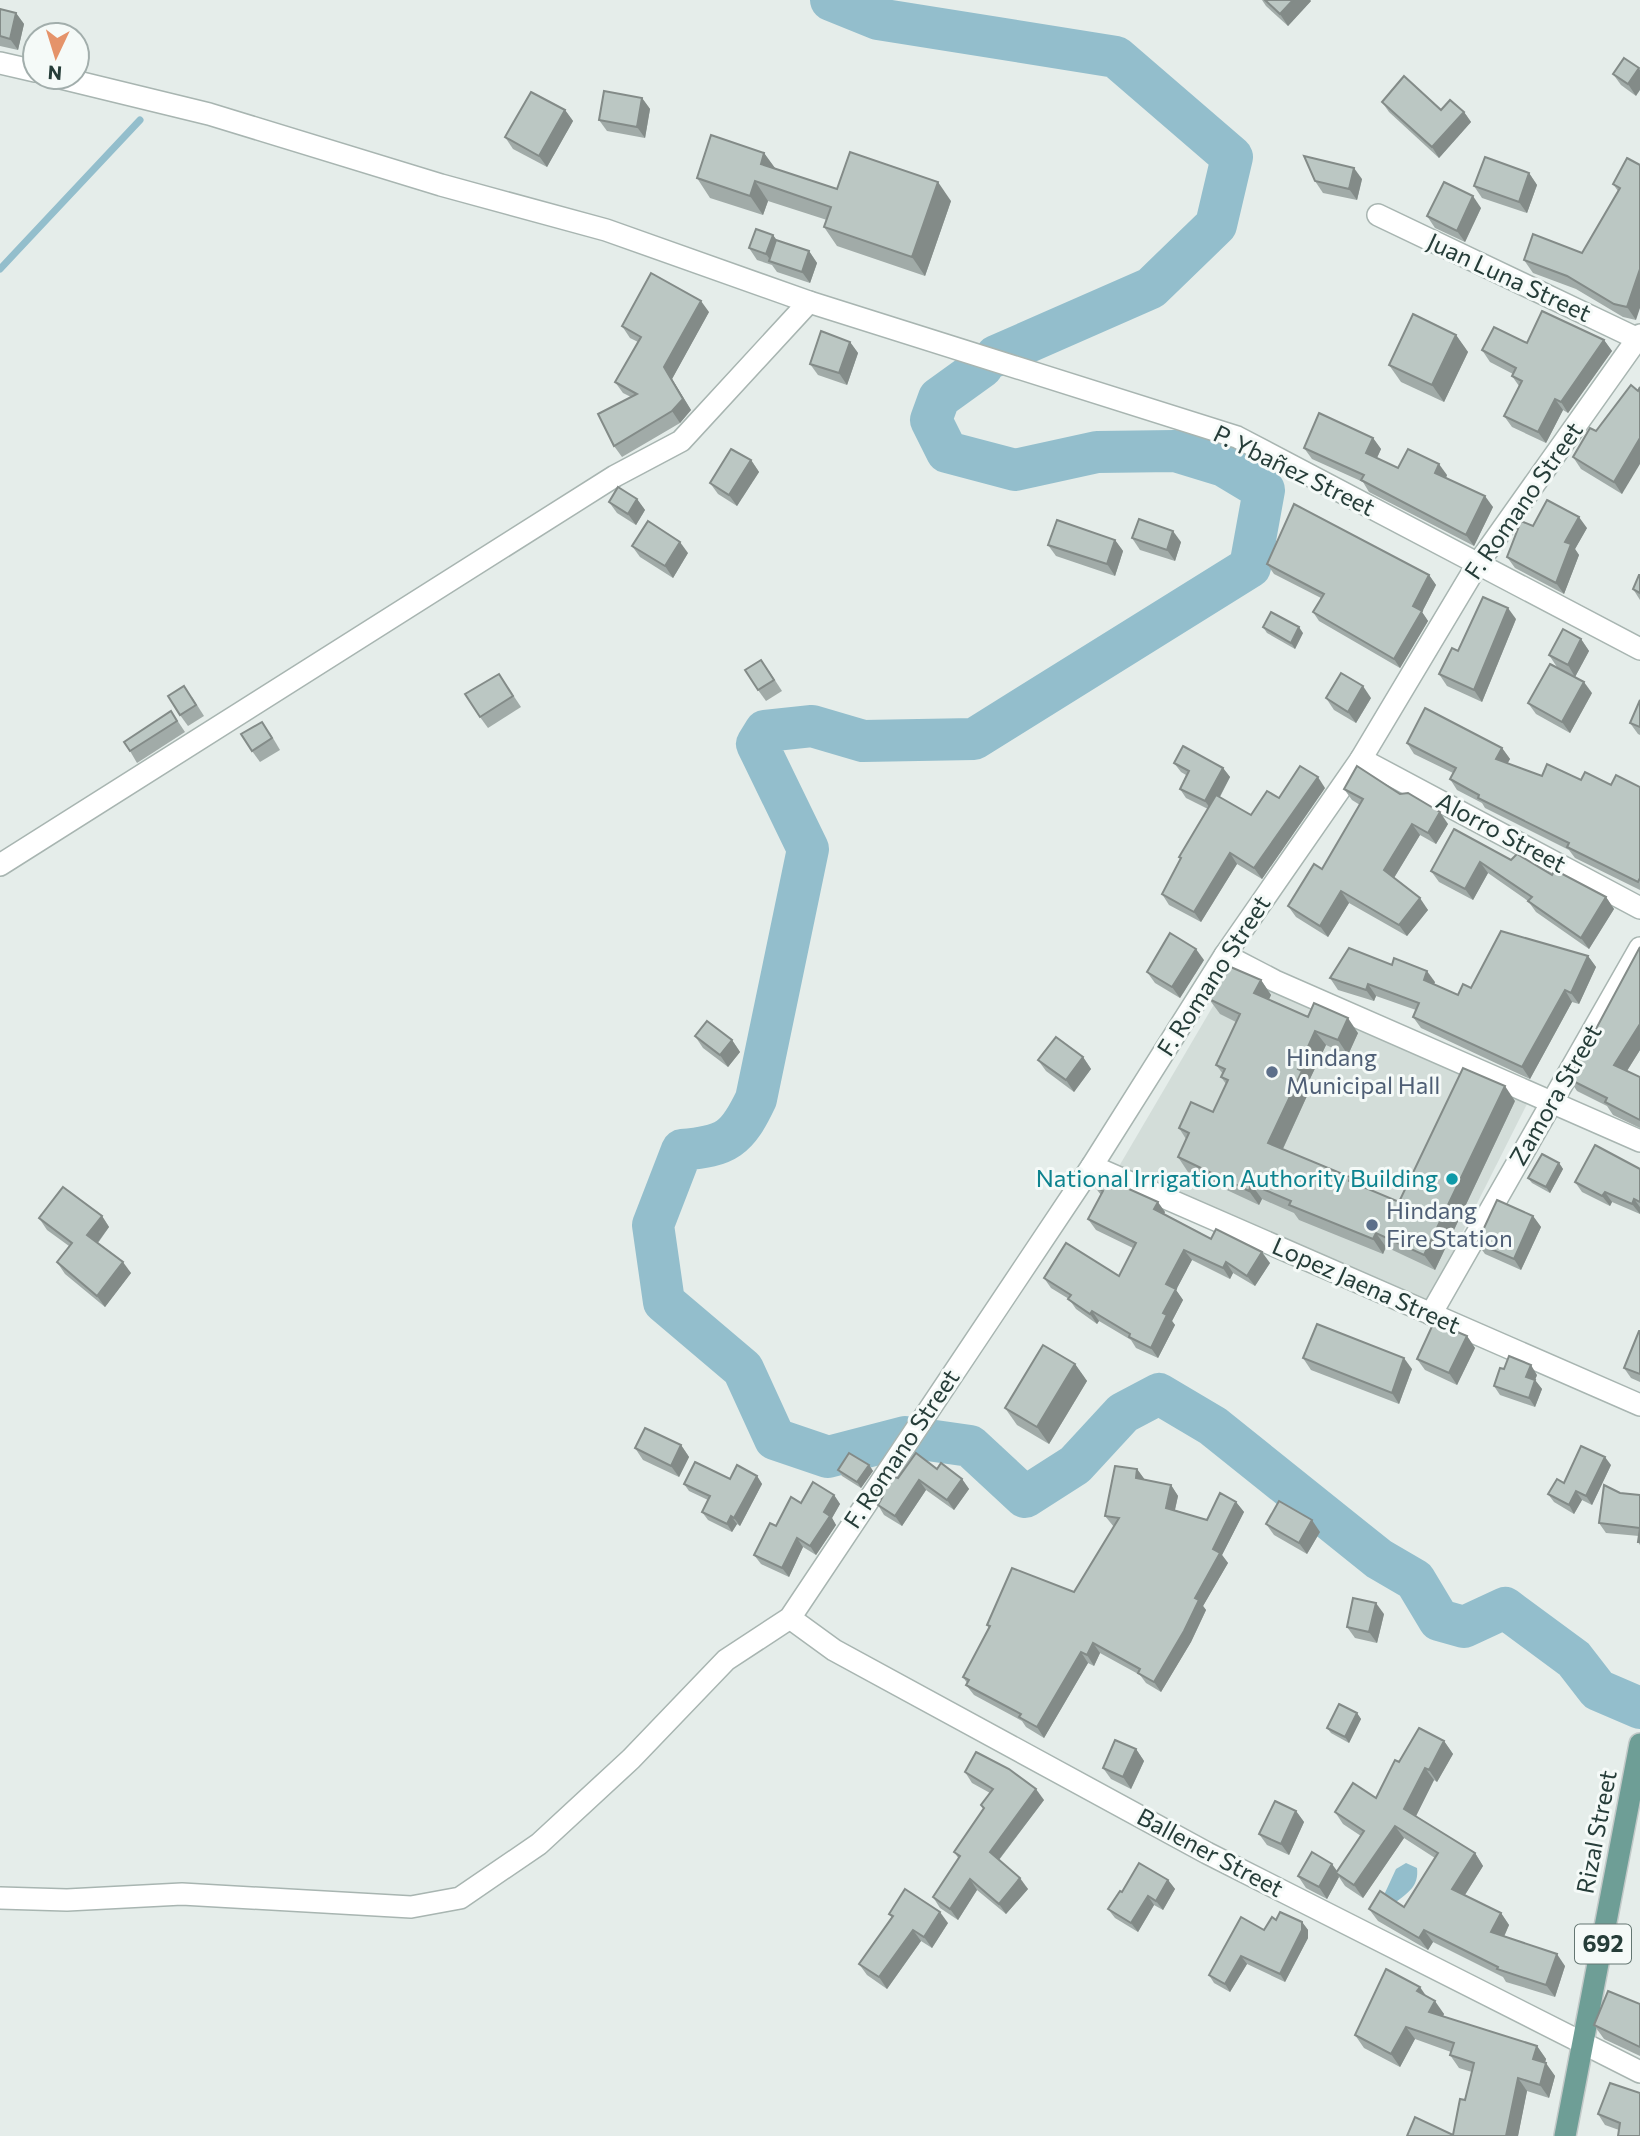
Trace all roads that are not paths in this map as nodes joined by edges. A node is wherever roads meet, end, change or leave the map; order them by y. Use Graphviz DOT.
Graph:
graph roads {
  1 [pos="0,63"];
  2 [pos="21,68"];
  3 [pos="91,85"];
  4 [pos="1378,215"];
  5 [pos="809,302"];
  6 [pos="1639,338"];
  7 [pos="1477,565"];
  8 [pos="1640,649"];
  9 [pos="1361,759"];
  10 [pos="0,866"];
  11 [pos="1640,908"];
  12 [pos="1640,948"];
  13 [pos="1225,955"];
  14 [pos="1553,1100"];
  15 [pos="1640,1141"];
  16 [pos="1092,1166"];
  17 [pos="1431,1314"];
  18 [pos="1640,1405"];
  19 [pos="789,1618"];
  20 [pos="1639,1747"];
  21 [pos="0,1898"];
  22 [pos="1584,2044"];
  23 [pos="1640,2072"];
  24 [pos="1565,2136"];
  1 -- 2 [label="street"];
  3 -- 5 [label="street, P. Ybañez Street"];
  4 -- 6 [label="street, Juan Luna Street"];
  5 -- 7 [label="street, P. Ybañez Street"];
  5 -- 10 [label="street"];
  6 -- 7 [label="street, F. Romano Street"];
  7 -- 8 [label="street, P. Ybañez Street"];
  7 -- 9 [label="street, F. Romano Street"];
  9 -- 11 [label="street, Alorro Street"];
  9 -- 13 [label="street, F. Romano Street"];
  12 -- 14 [label="street, Zamora Street"];
  13 -- 14 [label="street"];
  13 -- 16 [label="street, F. Romano Street"];
  14 -- 15 [label="street"];
  14 -- 17 [label="street, Zamora Street"];
  16 -- 17 [label="street, Lopez Jaena Street"];
  16 -- 19 [label="street, F. Romano Street"];
  17 -- 18 [label="street, Lopez Jaena Street"];
  19 -- 21 [label="street"];
  19 -- 22 [label="street, Ballener Street"];
  20 -- 22 [label="main road, Rizal Street / 692"];
  22 -- 23 [label="street, Ballener Street"];
  22 -- 24 [label="main road, Rizal Street / 692"];
}
